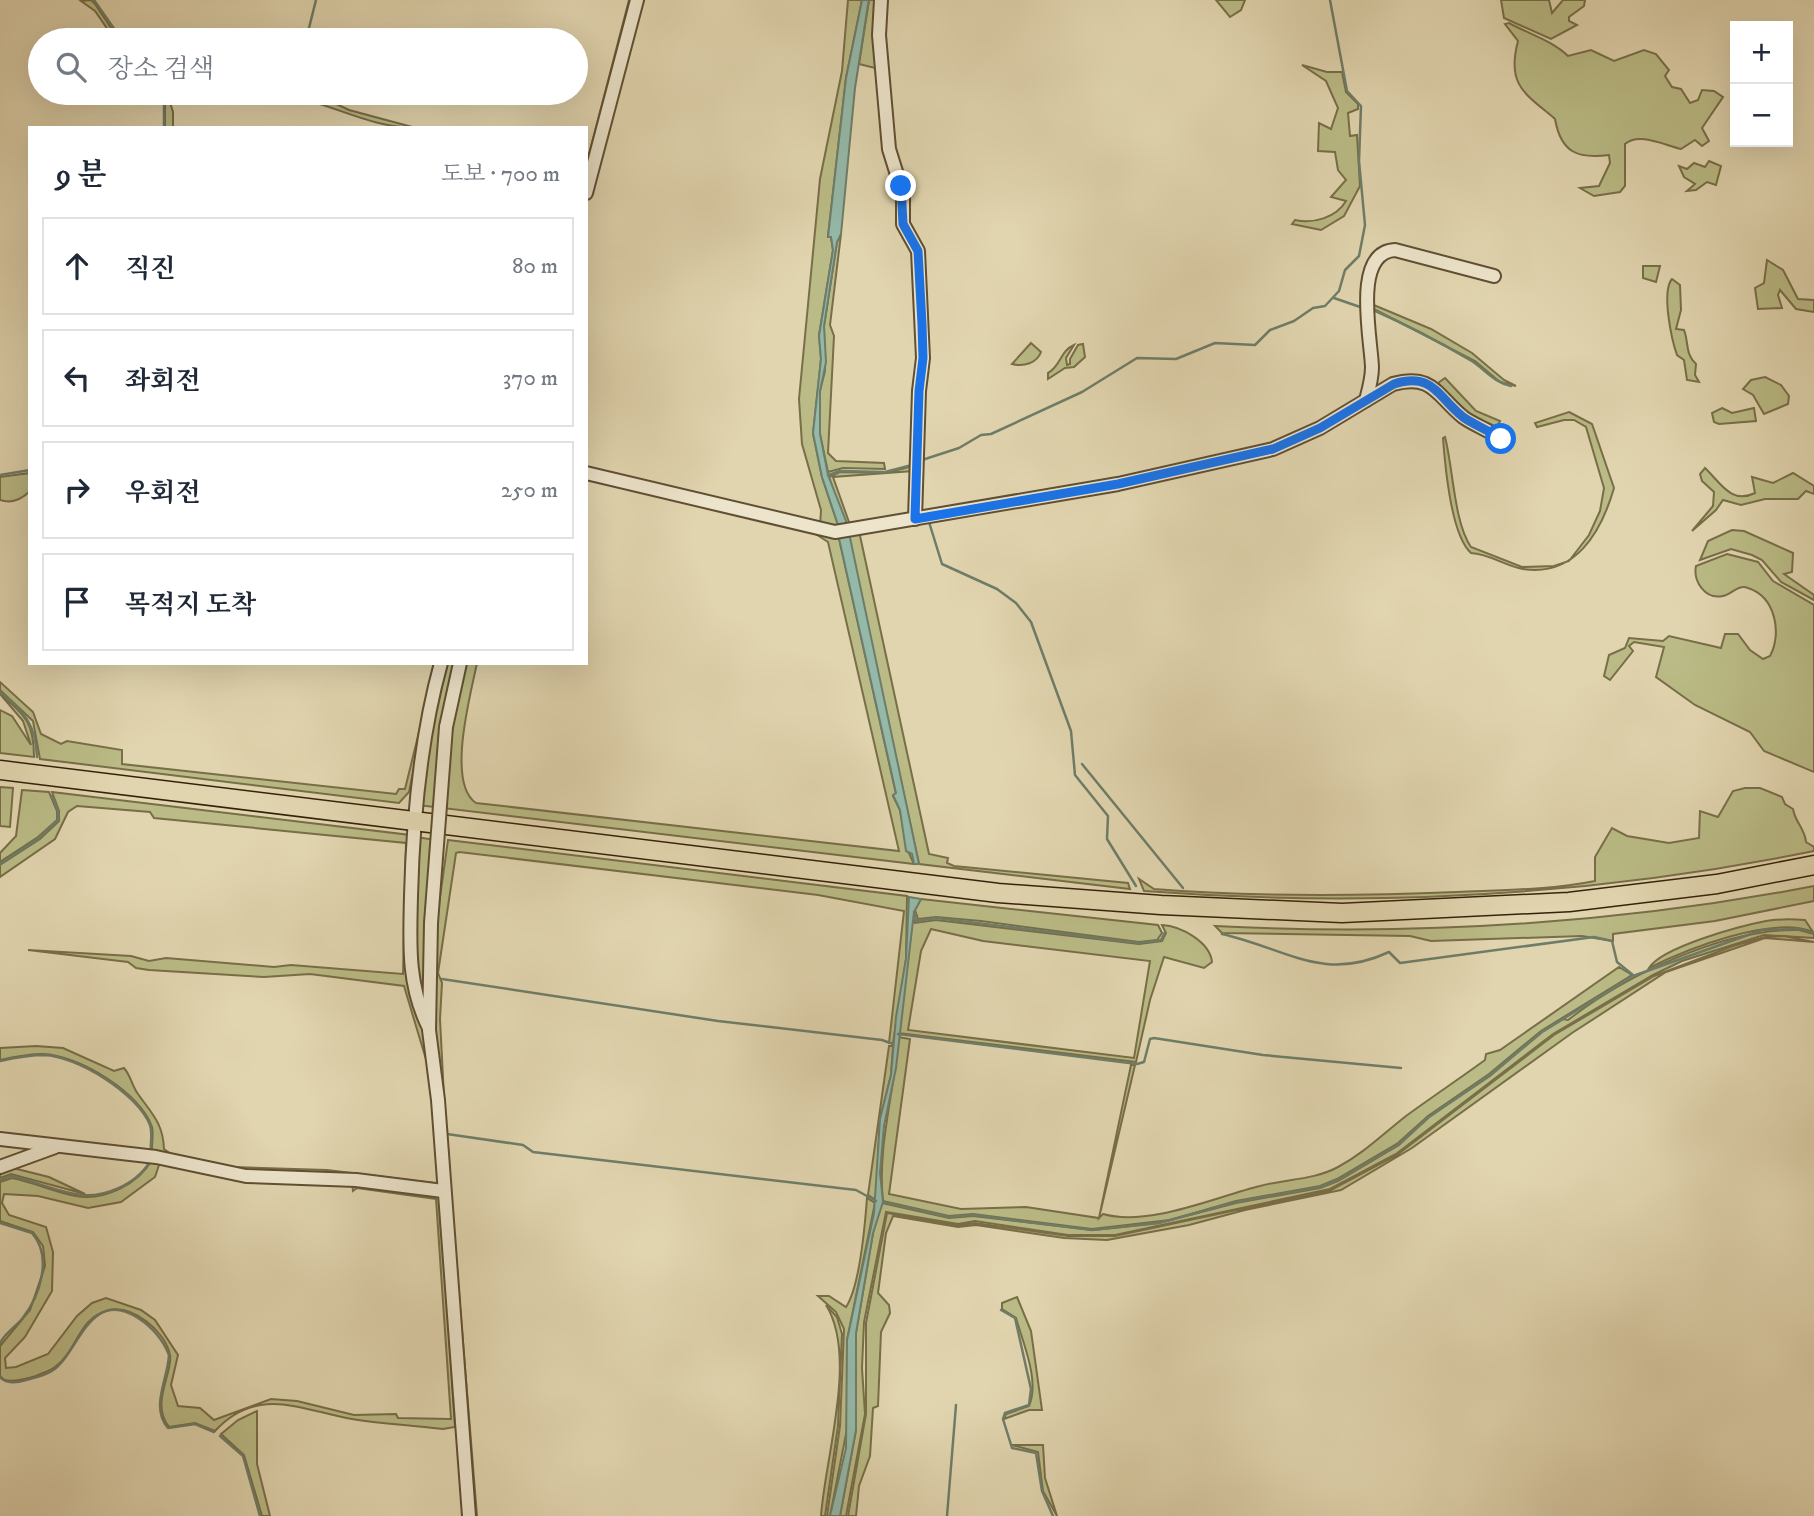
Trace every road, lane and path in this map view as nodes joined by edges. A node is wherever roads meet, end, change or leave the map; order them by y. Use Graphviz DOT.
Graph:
graph roads {
  1 [pos="637,0"];
  2 [pos="881,0"];
  3 [pos="588,185"];
  4 [pos="1494,276"];
  5 [pos="1366,400"];
  6 [pos="1501,439"];
  7 [pos="588,473"];
  8 [pos="915,519"];
  9 [pos="441,665"];
  10 [pos="460,665"];
  11 [pos="0,770"];
  12 [pos="412,822"];
  13 [pos="1814,865"];
  14 [pos="429,1030"];
  15 [pos="0,1139"];
  16 [pos="58,1146"];
  17 [pos="0,1167"];
  18 [pos="443,1191"];
  19 [pos="469,1516"];
  1 -- 3 [label="street"];
  2 -- 8 [label="street"];
  4 -- 5 [label="street"];
  5 -- 6 [label="street"];
  5 -- 8 [label="street"];
  7 -- 8 [label="street"];
  9 -- 12 [label="street"];
  10 -- 14 [label="street, bridge"];
  11 -- 12 [label="highway"];
  12 -- 13 [label="highway"];
  12 -- 14 [label="street"];
  14 -- 18 [label="street"];
  15 -- 16 [label="street"];
  16 -- 17 [label="street"];
  16 -- 18 [label="street"];
  18 -- 19 [label="street"];
}
